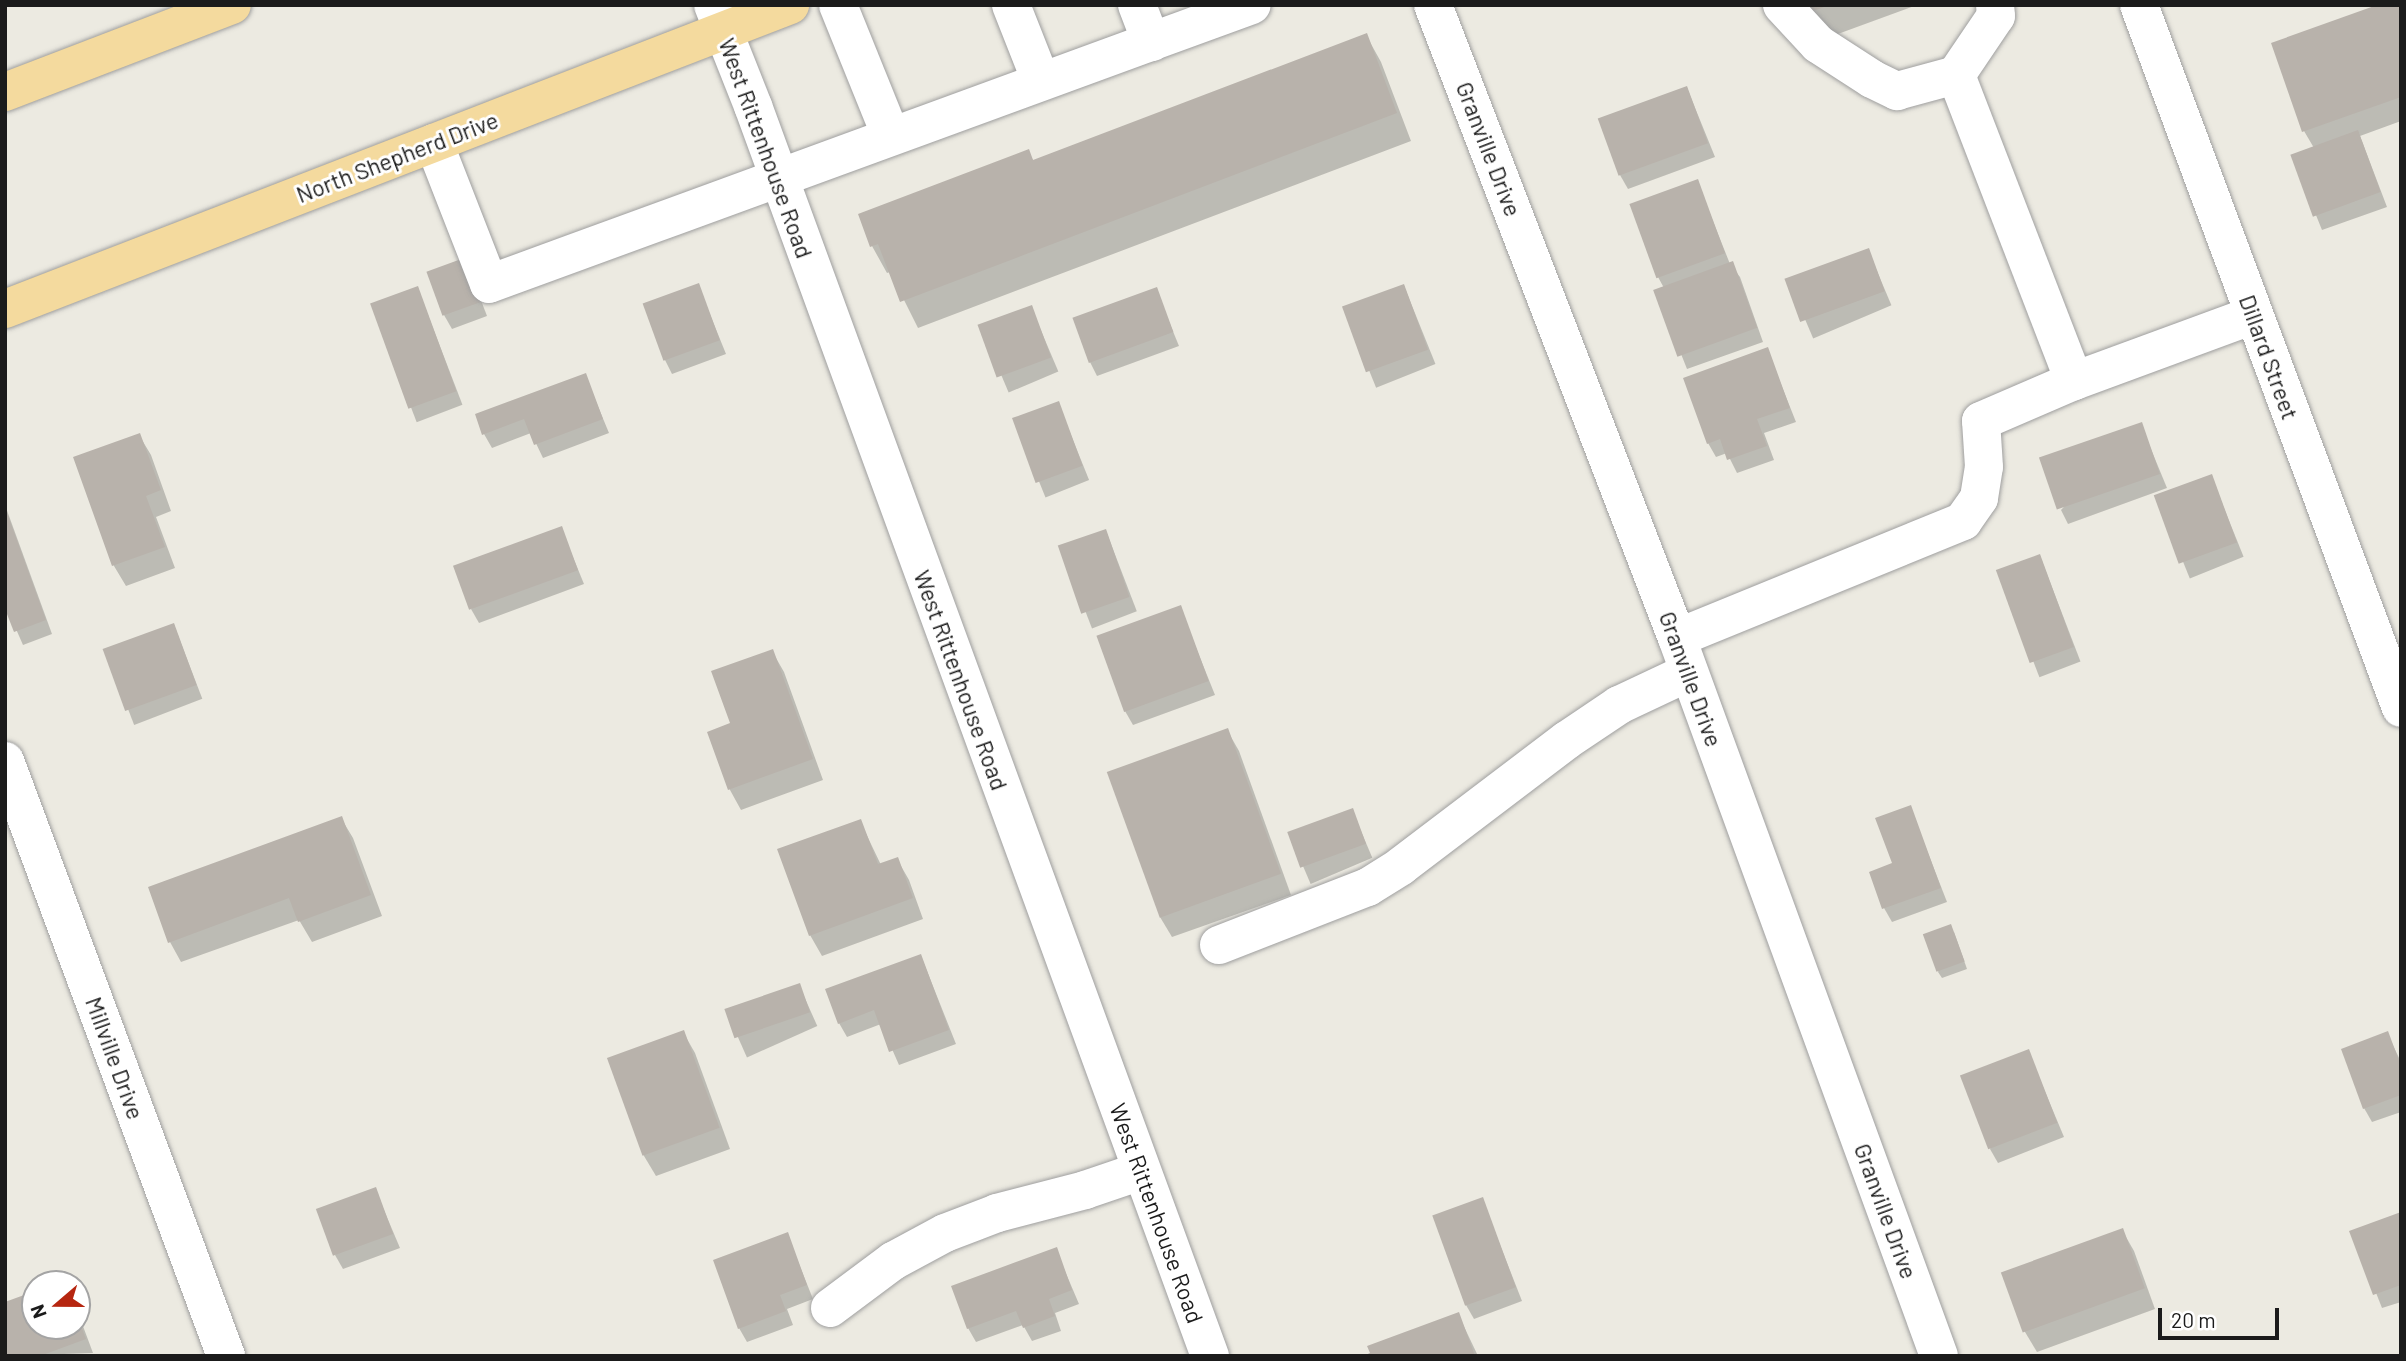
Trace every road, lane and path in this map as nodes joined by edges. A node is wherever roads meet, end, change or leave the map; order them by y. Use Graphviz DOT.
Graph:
graph roads {
  1 [pos="232,5"];
  2 [pos="790,5"];
  3 [pos="838,5"];
  4 [pos="1011,5"];
  5 [pos="1137,5"];
  6 [pos="1252,5"];
  7 [pos="1782,5"];
  8 [pos="1996,5"];
  9 [pos="2140,5"];
  10 [pos="1446,9"];
  11 [pos="718,18"];
  12 [pos="1151,42"];
  13 [pos="1956,75"];
  14 [pos="1041,82"];
  15 [pos="5,92"];
  16 [pos="891,136"];
  17 [pos="435,143"];
  18 [pos="778,177"];
  19 [pos="5,309"];
  20 [pos="2253,315"];
  21 [pos="2074,381"];
  22 [pos="1683,655"];
  23 [pos="2401,708"];
  24 [pos="5,761"];
  25 [pos="1219,945"];
  26 [pos="1141,1171"];
  27 [pos="830,1308"];
  28 [pos="226,1356"];
  29 [pos="1210,1356"];
  30 [pos="1940,1356"];
  1 -- 15 [label="main road"];
  2 -- 11 [label="main road, North Shepherd Drive"];
  3 -- 16 [label="street"];
  4 -- 14 [label="street"];
  5 -- 12 [label="street"];
  6 -- 12 [label="street"];
  7 -- 13 [label="street"];
  8 -- 13 [label="street"];
  9 -- 20 [label="street, Dillard Street"];
  10 -- 22 [label="street, Granville Drive"];
  11 -- 17 [label="main road, North Shepherd Drive"];
  11 -- 18 [label="street, West Rittenhouse Road"];
  12 -- 14 [label="street"];
  13 -- 21 [label="street"];
  14 -- 16 [label="street"];
  16 -- 18 [label="street"];
  17 -- 18 [label="street"];
  17 -- 19 [label="main road, North Shepherd Drive"];
  18 -- 26 [label="street, West Rittenhouse Road"];
  20 -- 21 [label="street"];
  20 -- 23 [label="street, Dillard Street"];
  21 -- 22 [label="street"];
  22 -- 25 [label="street"];
  22 -- 30 [label="street, Granville Drive"];
  24 -- 28 [label="street, Millville Drive"];
  26 -- 27 [label="street"];
  26 -- 29 [label="street, West Rittenhouse Road"];
}
